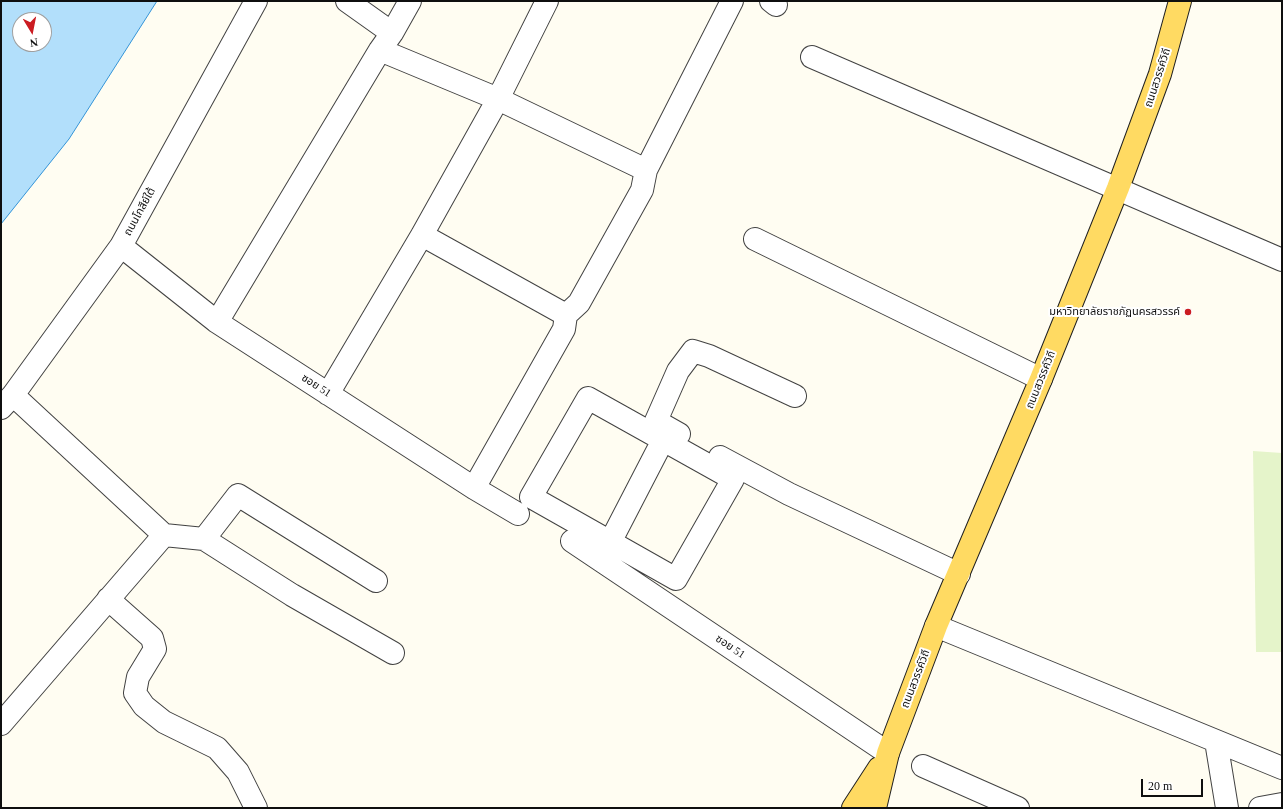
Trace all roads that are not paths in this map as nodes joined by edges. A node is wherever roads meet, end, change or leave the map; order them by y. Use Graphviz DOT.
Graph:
graph roads {
  1 [pos="256,1"];
  2 [pos="347,1"];
  3 [pos="410,1"];
  4 [pos="547,1"];
  5 [pos="732,1"];
  6 [pos="1180,1"];
  7 [pos="386,41"];
  8 [pos="812,57"];
  9 [pos="498,100"];
  10 [pos="646,170"];
  11 [pos="1118,188"];
  12 [pos="422,235"];
  13 [pos="755,240"];
  14 [pos="121,246"];
  15 [pos="1282,260"];
  16 [pos="566,315"];
  17 [pos="217,322"];
  18 [pos="1041,379"];
  19 [pos="328,394"];
  20 [pos="795,396"];
  21 [pos="7,402"];
  22 [pos="659,431"];
  23 [pos="474,488"];
  24 [pos="518,514"];
  25 [pos="164,535"];
  26 [pos="204,539"];
  27 [pos="572,541"];
  28 [pos="605,551"];
  29 [pos="959,574"];
  30 [pos="376,581"];
  31 [pos="108,599"];
  32 [pos="936,626"];
  33 [pos="393,653"];
  34 [pos="1,724"];
  35 [pos="1216,741"];
  36 [pos="888,753"];
  37 [pos="923,766"];
  38 [pos="1282,768"];
  39 [pos="1282,804"];
  40 [pos="256,808"];
  41 [pos="853,808"];
  42 [pos="875,808"];
  43 [pos="1018,808"];
  44 [pos="1227,808"];
  45 [pos="1260,808"];
  1 -- 14 [label="street, ถนนโกสีย์ใต้"];
  2 -- 7 [label="street"];
  3 -- 7 [label="street"];
  4 -- 9 [label="street"];
  5 -- 10 [label="street"];
  6 -- 11 [label="main road, ถนนสวรรค์วิถี"];
  7 -- 9 [label="street"];
  7 -- 17 [label="street"];
  8 -- 11 [label="street"];
  9 -- 10 [label="street"];
  9 -- 12 [label="street"];
  10 -- 16 [label="street"];
  11 -- 15 [label="street"];
  11 -- 18 [label="main road, ถนนสวรรค์วิถี"];
  12 -- 16 [label="street"];
  12 -- 19 [label="street"];
  13 -- 18 [label="street"];
  14 -- 17 [label="street, ซอย 51"];
  14 -- 21 [label="street, ถนนโกสีย์ใต้"];
  16 -- 23 [label="street"];
  17 -- 19 [label="street, ซอย 51"];
  18 -- 29 [label="main road, ถนนสวรรค์วิถี"];
  19 -- 23 [label="street, ซอย 51"];
  20 -- 22 [label="street"];
  21 -- 25 [label="street"];
  22 -- 28 [label="street"];
  22 -- 28 [label="street"];
  22 -- 28 [label="street"];
  22 -- 29 [label="street"];
  23 -- 24 [label="street, ซอย 51"];
  25 -- 26 [label="street"];
  25 -- 31 [label="street"];
  26 -- 30 [label="street"];
  26 -- 33 [label="street"];
  27 -- 28 [label="street, ซอย 51"];
  28 -- 36 [label="street, ซอย 51"];
  29 -- 32 [label="main road, ถนนสวรรค์วิถี"];
  31 -- 34 [label="street"];
  31 -- 40 [label="street"];
  32 -- 35 [label="street"];
  32 -- 36 [label="main road, ถนนสวรรค์วิถี"];
  35 -- 38 [label="street"];
  35 -- 44 [label="street"];
  36 -- 41 [label="main road, ถนนสวรรค์วิถี"];
  36 -- 42 [label="main road, ถนนสวรรค์วิถี"];
  37 -- 43 [label="street"];
  39 -- 45 [label="street"];
}
